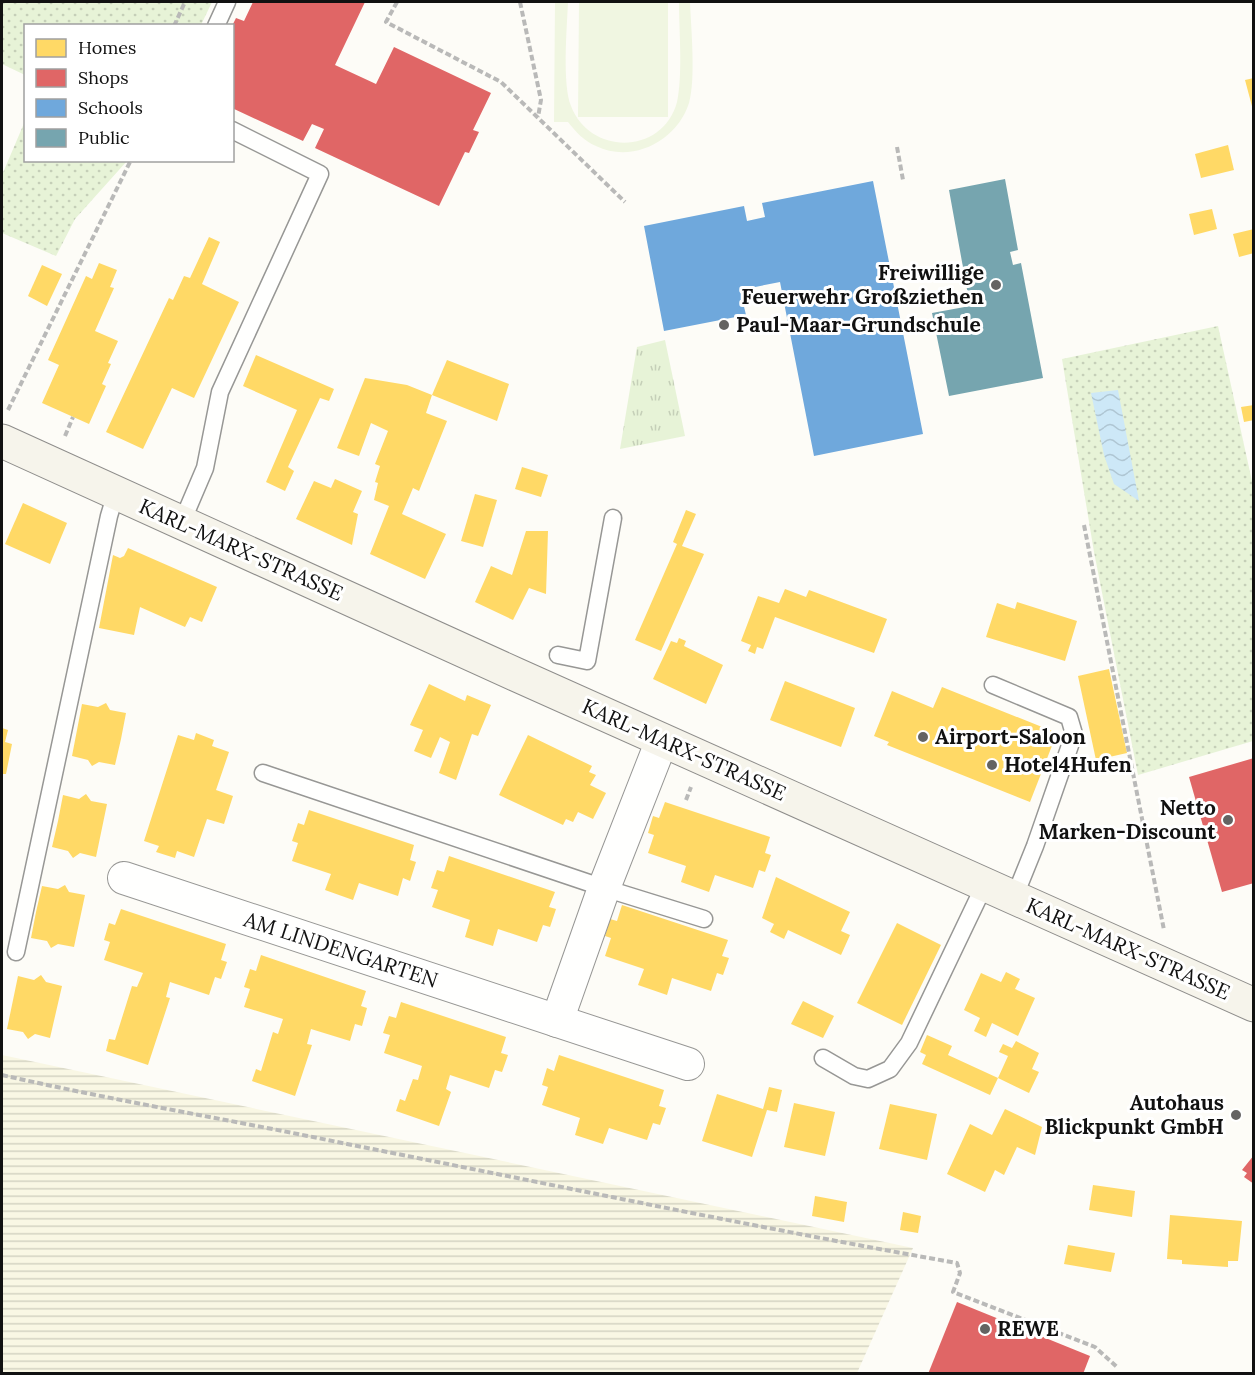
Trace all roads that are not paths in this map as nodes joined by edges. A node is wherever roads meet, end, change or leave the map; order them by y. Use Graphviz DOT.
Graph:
graph roads {
  1 [pos="227,2"];
  2 [pos="217,24"];
  3 [pos="234,131"];
  4 [pos="4,427"];
  5 [pos="116,493"];
  6 [pos="613,518"];
  7 [pos="182,522"];
  8 [pos="558,655"];
  9 [pos="993,686"];
  10 [pos="662,740"];
  11 [pos="263,773"];
  12 [pos="124,878"];
  13 [pos="984,884"];
  14 [pos="604,888"];
  15 [pos="1014,898"];
  16 [pos="704,919"];
  17 [pos="16,952"];
  18 [pos="1254,1005"];
  19 [pos="557,1021"];
  20 [pos="823,1058"];
  21 [pos="688,1064"];
  1 -- 2 [label="lane"];
  3 -- 7 [label="lane"];
  4 -- 5 [label="main road, KARL-MARX-STRASSE"];
  5 -- 7 [label="main road, KARL-MARX-STRASSE"];
  5 -- 17 [label="lane, KARL-MARX-STRASSE"];
  6 -- 8 [label="lane"];
  7 -- 10 [label="main road, KARL-MARX-STRASSE"];
  9 -- 15 [label="lane"];
  10 -- 13 [label="main road, KARL-MARX-STRASSE"];
  10 -- 14 [label="street"];
  11 -- 14 [label="lane"];
  12 -- 19 [label="street, AM LINDENGARTEN"];
  13 -- 15 [label="main road, KARL-MARX-STRASSE"];
  13 -- 20 [label="lane"];
  14 -- 16 [label="lane"];
  14 -- 19 [label="street"];
  15 -- 18 [label="main road, KARL-MARX-STRASSE"];
  19 -- 21 [label="street, AM LINDENGARTEN"];
}
